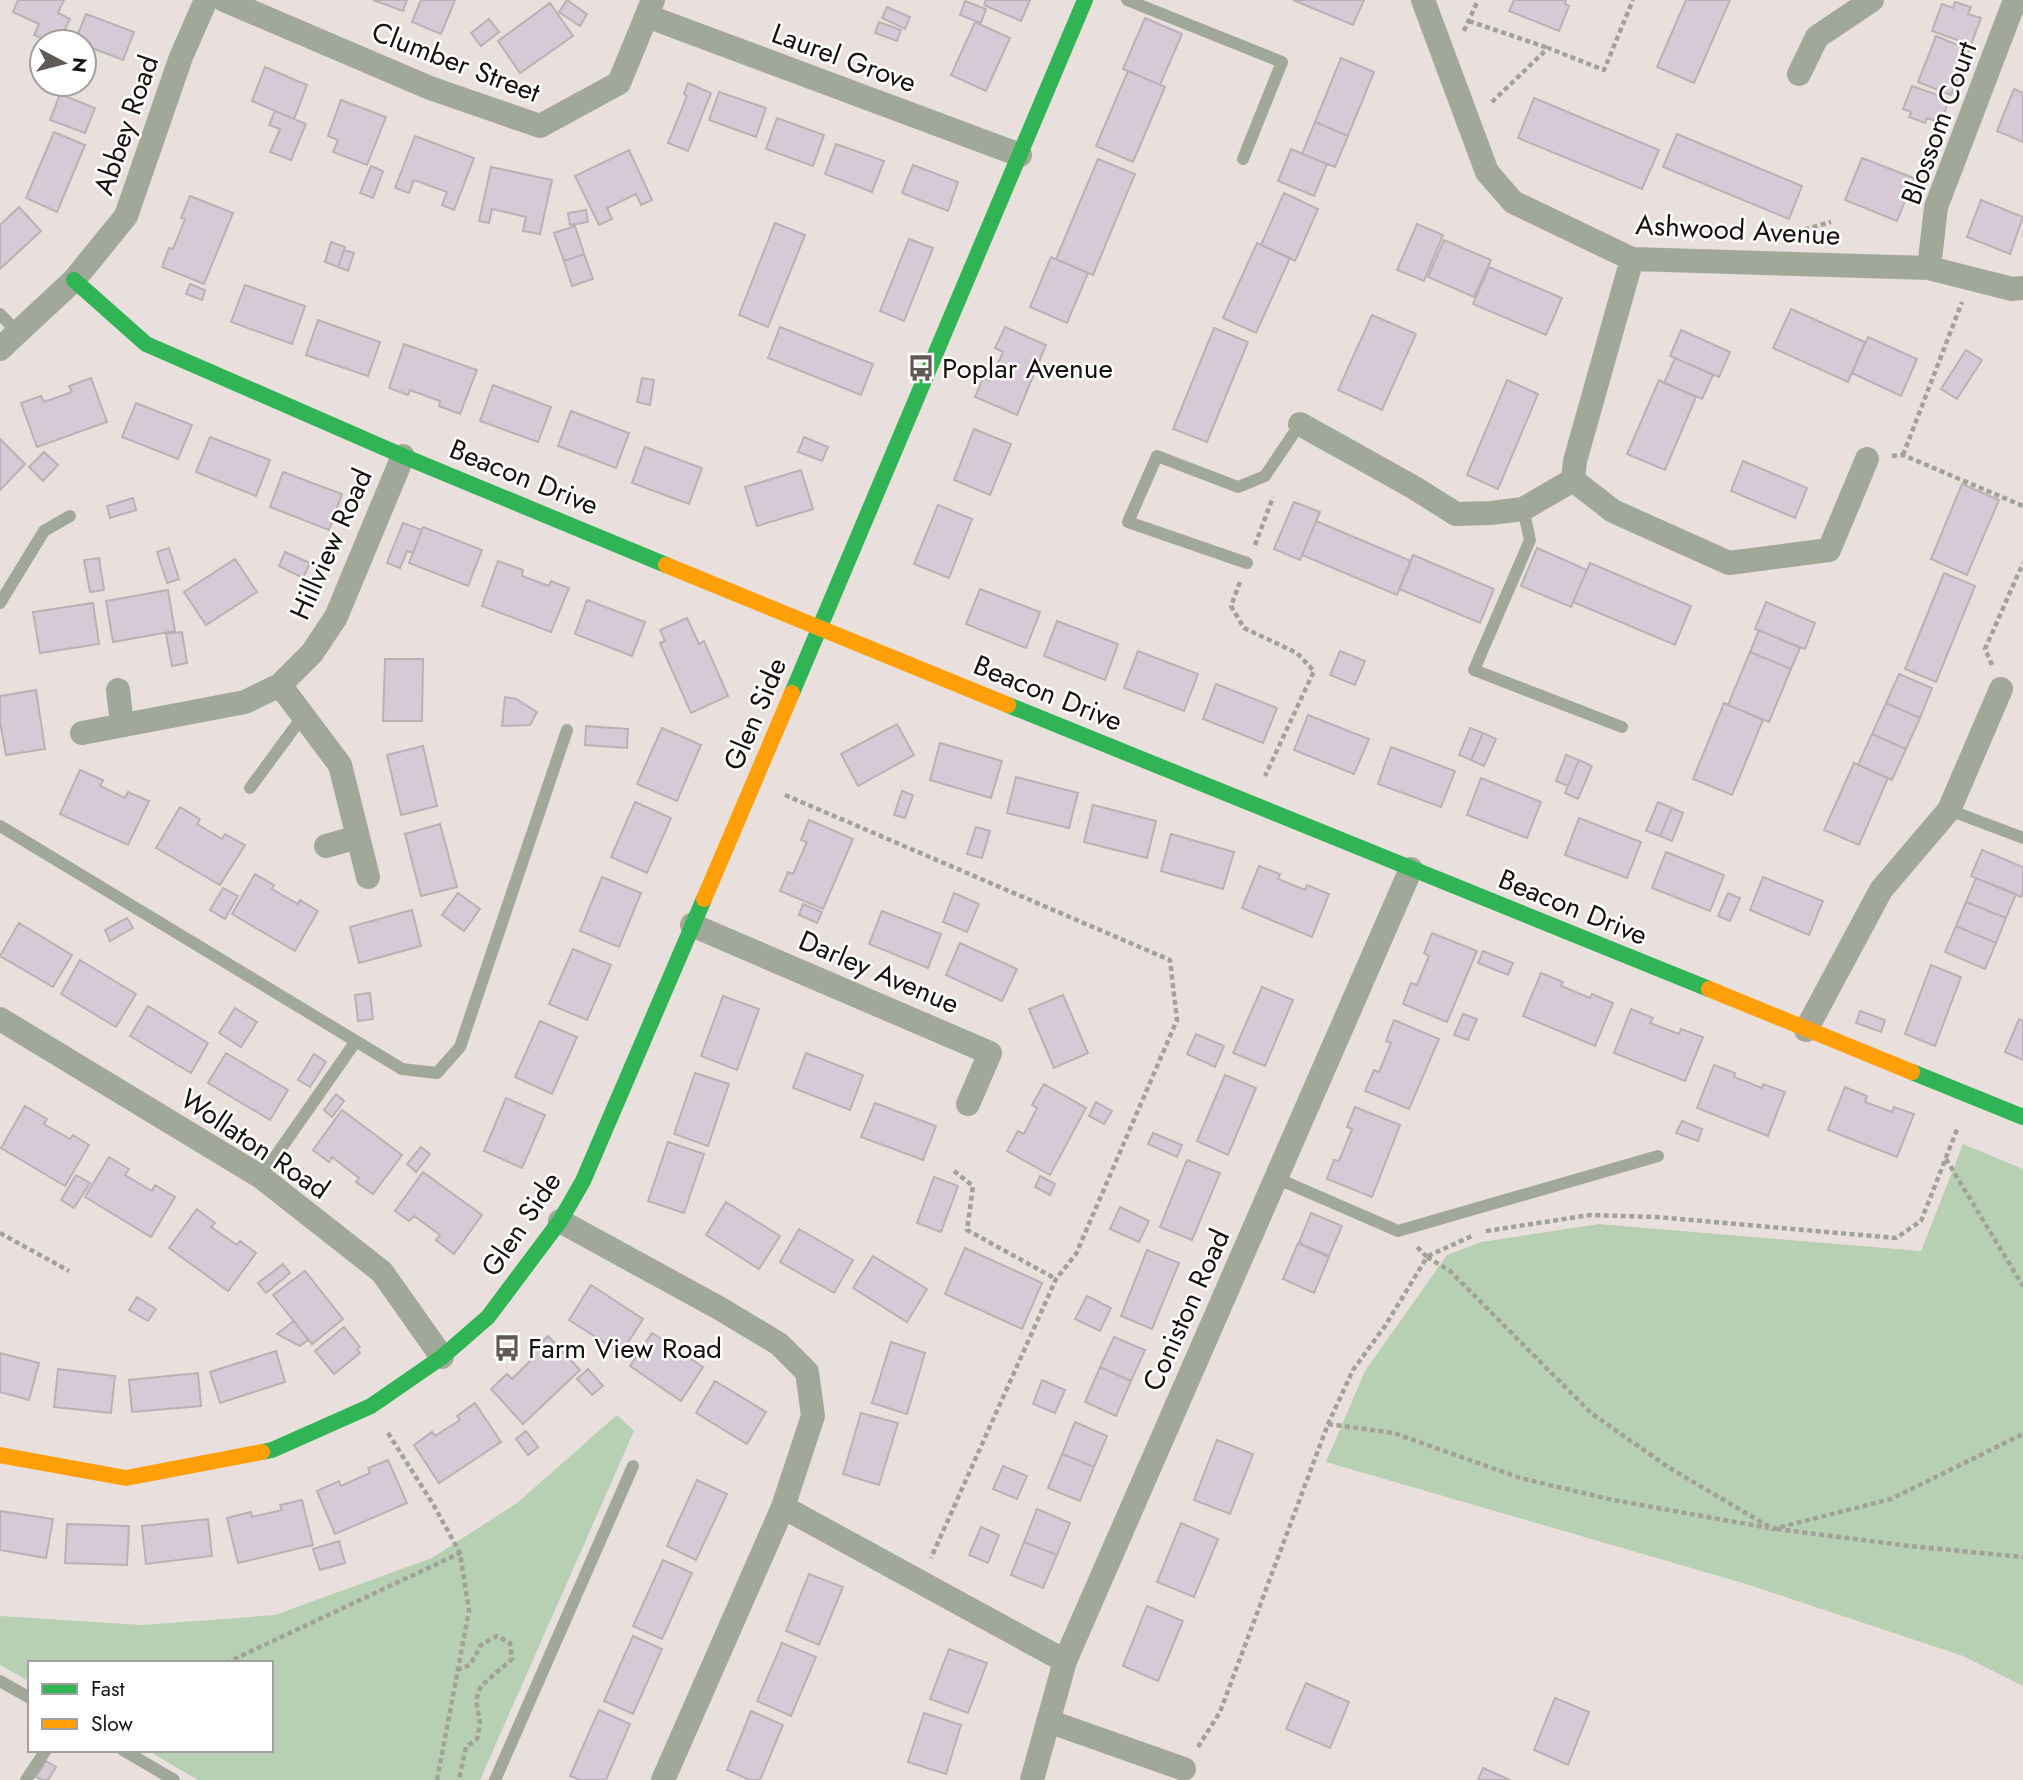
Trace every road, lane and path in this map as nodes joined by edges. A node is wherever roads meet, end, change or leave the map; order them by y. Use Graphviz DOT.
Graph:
graph roads {
  1 [pos="206,0"];
  2 [pos="223,0"];
  3 [pos="1085,0"];
  4 [pos="1128,0"];
  5 [pos="1423,0"];
  6 [pos="1633,0"];
  7 [pos="1872,0"];
  8 [pos="2015,0"];
  9 [pos="650,8"];
  10 [pos="1469,20"];
  11 [pos="1548,48"];
  12 [pos="1799,74"];
  13 [pos="1486,108"];
  14 [pos="1020,155"];
  15 [pos="1243,159"];
  16 [pos="1831,222"];
  17 [pos="1775,234"];
  18 [pos="1632,259"];
  19 [pos="1929,268"];
  20 [pos="74,280"];
  21 [pos="2023,288"];
  22 [pos="1964,296"];
  23 [pos="0,314"];
  24 [pos="9,341"];
  25 [pos="1300,424"];
  26 [pos="1903,455"];
  27 [pos="403,456"];
  28 [pos="1867,459"];
  29 [pos="1573,480"];
  30 [pos="1276,491"];
  31 [pos="2023,506"];
  32 [pos="1523,509"];
  33 [pos="70,516"];
  34 [pos="2023,563"];
  35 [pos="1247,564"];
  36 [pos="0,603"];
  37 [pos="820,629"];
  38 [pos="280,685"];
  39 [pos="2001,689"];
  40 [pos="118,690"];
  41 [pos="303,716"];
  42 [pos="122,725"];
  43 [pos="1622,727"];
  44 [pos="567,730"];
  45 [pos="82,733"];
  46 [pos="754,782"];
  47 [pos="250,788"];
  48 [pos="1251,804"];
  49 [pos="1949,810"];
  50 [pos="0,827"];
  51 [pos="358,837"];
  52 [pos="2023,838"];
  53 [pos="326,846"];
  54 [pos="1412,869"];
  55 [pos="368,877"];
  56 [pos="692,925"];
  57 [pos="0,1019"];
  58 [pos="1806,1030"];
  59 [pos="356,1041"];
  60 [pos="1970,1096"];
  61 [pos="968,1104"];
  62 [pos="2023,1117"];
  63 [pos="1658,1156"];
  64 [pos="1945,1159"];
  65 [pos="954,1171"];
  66 [pos="261,1177"];
  67 [pos="1276,1178"];
  68 [pos="560,1221"];
  69 [pos="1398,1231"];
  70 [pos="0,1233"];
  71 [pos="1427,1257"];
  72 [pos="69,1271"];
  73 [pos="1056,1279"];
  74 [pos="2023,1286"];
  75 [pos="442,1357"];
  76 [pos="371,1406"];
  77 [pos="1328,1424"];
  78 [pos="2023,1434"];
  79 [pos="0,1454"];
  80 [pos="633,1466"];
  81 [pos="783,1507"];
  82 [pos="1773,1529"];
  83 [pos="460,1553"];
  84 [pos="2023,1557"];
  85 [pos="920,1581"];
  86 [pos="230,1661"];
  87 [pos="1065,1661"];
  88 [pos="456,1670"];
  89 [pos="0,1681"];
  90 [pos="28,1697"];
  91 [pos="1048,1721"];
  92 [pos="45,1752"];
  93 [pos="125,1752"];
  94 [pos="1184,1769"];
  95 [pos="26,1780"];
  96 [pos="174,1780"];
  97 [pos="437,1780"];
  98 [pos="458,1780"];
  99 [pos="495,1780"];
  100 [pos="663,1780"];
  101 [pos="1032,1780"];
  1 -- 20 [label="street, Abbey Road"];
  2 -- 9 [label="street, Clumber Street"];
  3 -- 14 [label="street"];
  4 -- 15 [label="lane"];
  5 -- 18 [label="street, Ashwood Avenue"];
  6 -- 11 [label="path"];
  7 -- 12 [label="street"];
  8 -- 19 [label="street, Blossom Court"];
  9 -- 14 [label="street, Laurel Grove"];
  10 -- 11 [label="path"];
  11 -- 13 [label="path"];
  14 -- 37 [label="street"];
  16 -- 17 [label="path"];
  18 -- 19 [label="street, Ashwood Avenue"];
  18 -- 29 [label="street"];
  19 -- 21 [label="street, Ashwood Avenue"];
  20 -- 24 [label="street, Abbey Road"];
  20 -- 27 [label="street, Beacon Drive"];
  22 -- 26 [label="path"];
  23 -- 24 [label="lane"];
  25 -- 32 [label="street"];
  25 -- 35 [label="lane"];
  26 -- 28 [label="path"];
  26 -- 31 [label="path"];
  27 -- 37 [label="street, Beacon Drive"];
  27 -- 38 [label="street, Hillview Road"];
  28 -- 29 [label="street"];
  29 -- 32 [label="street"];
  30 -- 35 [label="path"];
  32 -- 43 [label="lane"];
  33 -- 36 [label="lane"];
  34 -- 39 [label="path"];
  35 -- 48 [label="path"];
  37 -- 46 [label="street, Glen Side"];
  37 -- 48 [label="street, Beacon Drive"];
  38 -- 41 [label="street"];
  38 -- 42 [label="street, Hillview Road"];
  39 -- 49 [label="street"];
  40 -- 42 [label="street"];
  41 -- 47 [label="lane"];
  41 -- 51 [label="street"];
  42 -- 45 [label="street, Hillview Road"];
  44 -- 59 [label="lane"];
  46 -- 56 [label="street, Glen Side"];
  46 -- 73 [label="path"];
  48 -- 54 [label="street, Beacon Drive"];
  49 -- 52 [label="lane"];
  49 -- 58 [label="street"];
  50 -- 59 [label="lane"];
  51 -- 53 [label="street"];
  51 -- 55 [label="street"];
  54 -- 58 [label="street, Beacon Drive"];
  54 -- 67 [label="street, Coniston Road"];
  56 -- 61 [label="street, Darley Avenue"];
  56 -- 68 [label="street, Glen Side"];
  57 -- 66 [label="street, Wollaton Road"];
  58 -- 60 [label="street, Beacon Drive"];
  59 -- 66 [label="lane"];
  60 -- 62 [label="street, Beacon Drive"];
  60 -- 64 [label="path"];
  63 -- 69 [label="lane"];
  64 -- 71 [label="path"];
  64 -- 74 [label="path"];
  65 -- 73 [label="path"];
  66 -- 75 [label="street, Wollaton Road"];
  67 -- 69 [label="lane"];
  67 -- 87 [label="street, Coniston Road"];
  68 -- 75 [label="street, Glen Side"];
  68 -- 81 [label="street"];
  69 -- 71 [label="path"];
  70 -- 72 [label="path"];
  71 -- 77 [label="path"];
  71 -- 82 [label="path"];
  73 -- 85 [label="path"];
  75 -- 76 [label="street, Glen Side"];
  76 -- 79 [label="street, Glen Side"];
  76 -- 83 [label="path"];
  77 -- 82 [label="path"];
  77 -- 94 [label="path"];
  78 -- 82 [label="path"];
  80 -- 99 [label="lane"];
  81 -- 85 [label="street"];
  81 -- 100 [label="street"];
  82 -- 84 [label="path"];
  83 -- 86 [label="path"];
  83 -- 88 [label="path"];
  85 -- 87 [label="street"];
  87 -- 91 [label="street, Coniston Road"];
  88 -- 97 [label="path"];
  88 -- 98 [label="path"];
  89 -- 90 [label="lane"];
  91 -- 94 [label="street"];
  91 -- 101 [label="street, Coniston Road"];
  92 -- 95 [label="lane"];
  93 -- 96 [label="lane"];
}
